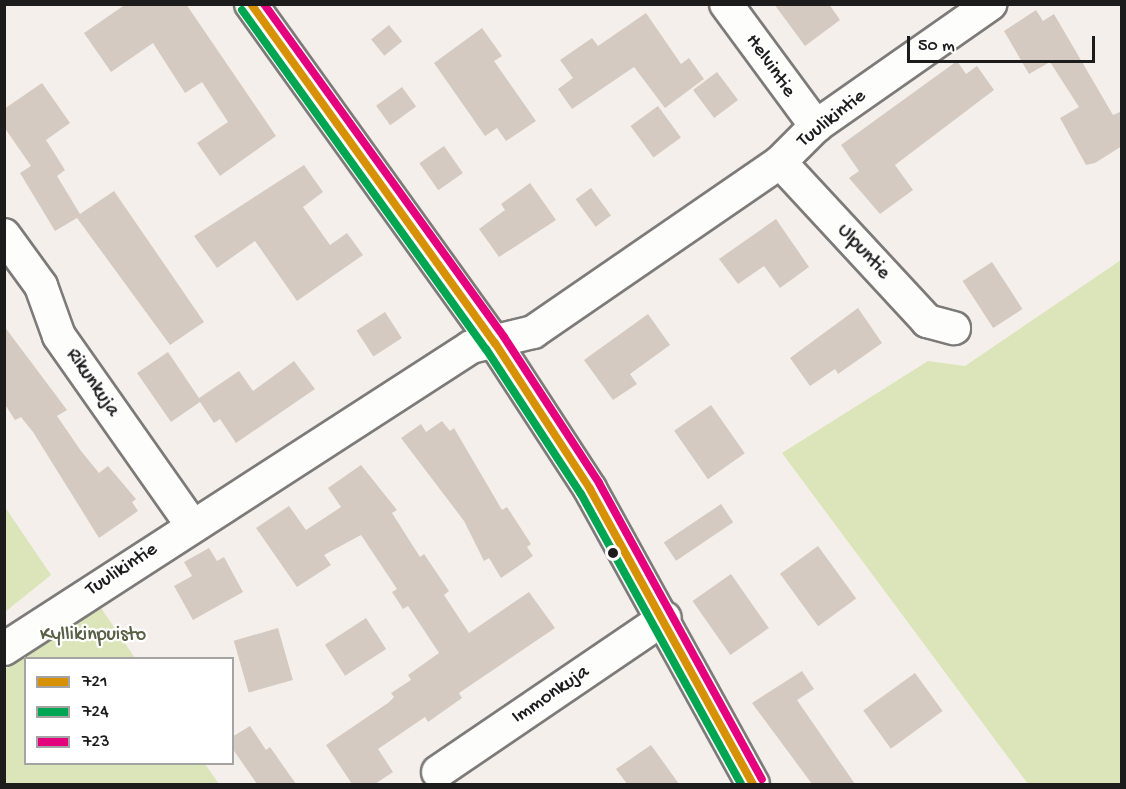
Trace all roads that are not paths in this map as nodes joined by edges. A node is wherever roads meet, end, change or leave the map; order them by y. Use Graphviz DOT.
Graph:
graph roads {
  1 [pos="251,4"];
  2 [pos="726,4"];
  3 [pos="990,4"];
  4 [pos="816,126"];
  5 [pos="780,162"];
  6 [pos="4,235"];
  7 [pos="954,328"];
  8 [pos="495,343"];
  9 [pos="192,525"];
  10 [pos="665,618"];
  11 [pos="4,648"];
  12 [pos="438,772"];
  13 [pos="753,784"];
  1 -- 8 [label="street"];
  2 -- 4 [label="street, Helvintie"];
  3 -- 4 [label="street, Tuulikintie"];
  4 -- 5 [label="street, Tuulikintie"];
  5 -- 7 [label="street, Ulpuntie"];
  5 -- 8 [label="street, Tuulikintie"];
  6 -- 9 [label="street, Rikunkuja"];
  8 -- 9 [label="street, Tuulikintie"];
  8 -- 10 [label="street"];
  9 -- 11 [label="street, Tuulikintie"];
  10 -- 12 [label="street, Immonkuja"];
  10 -- 13 [label="street"];
}
